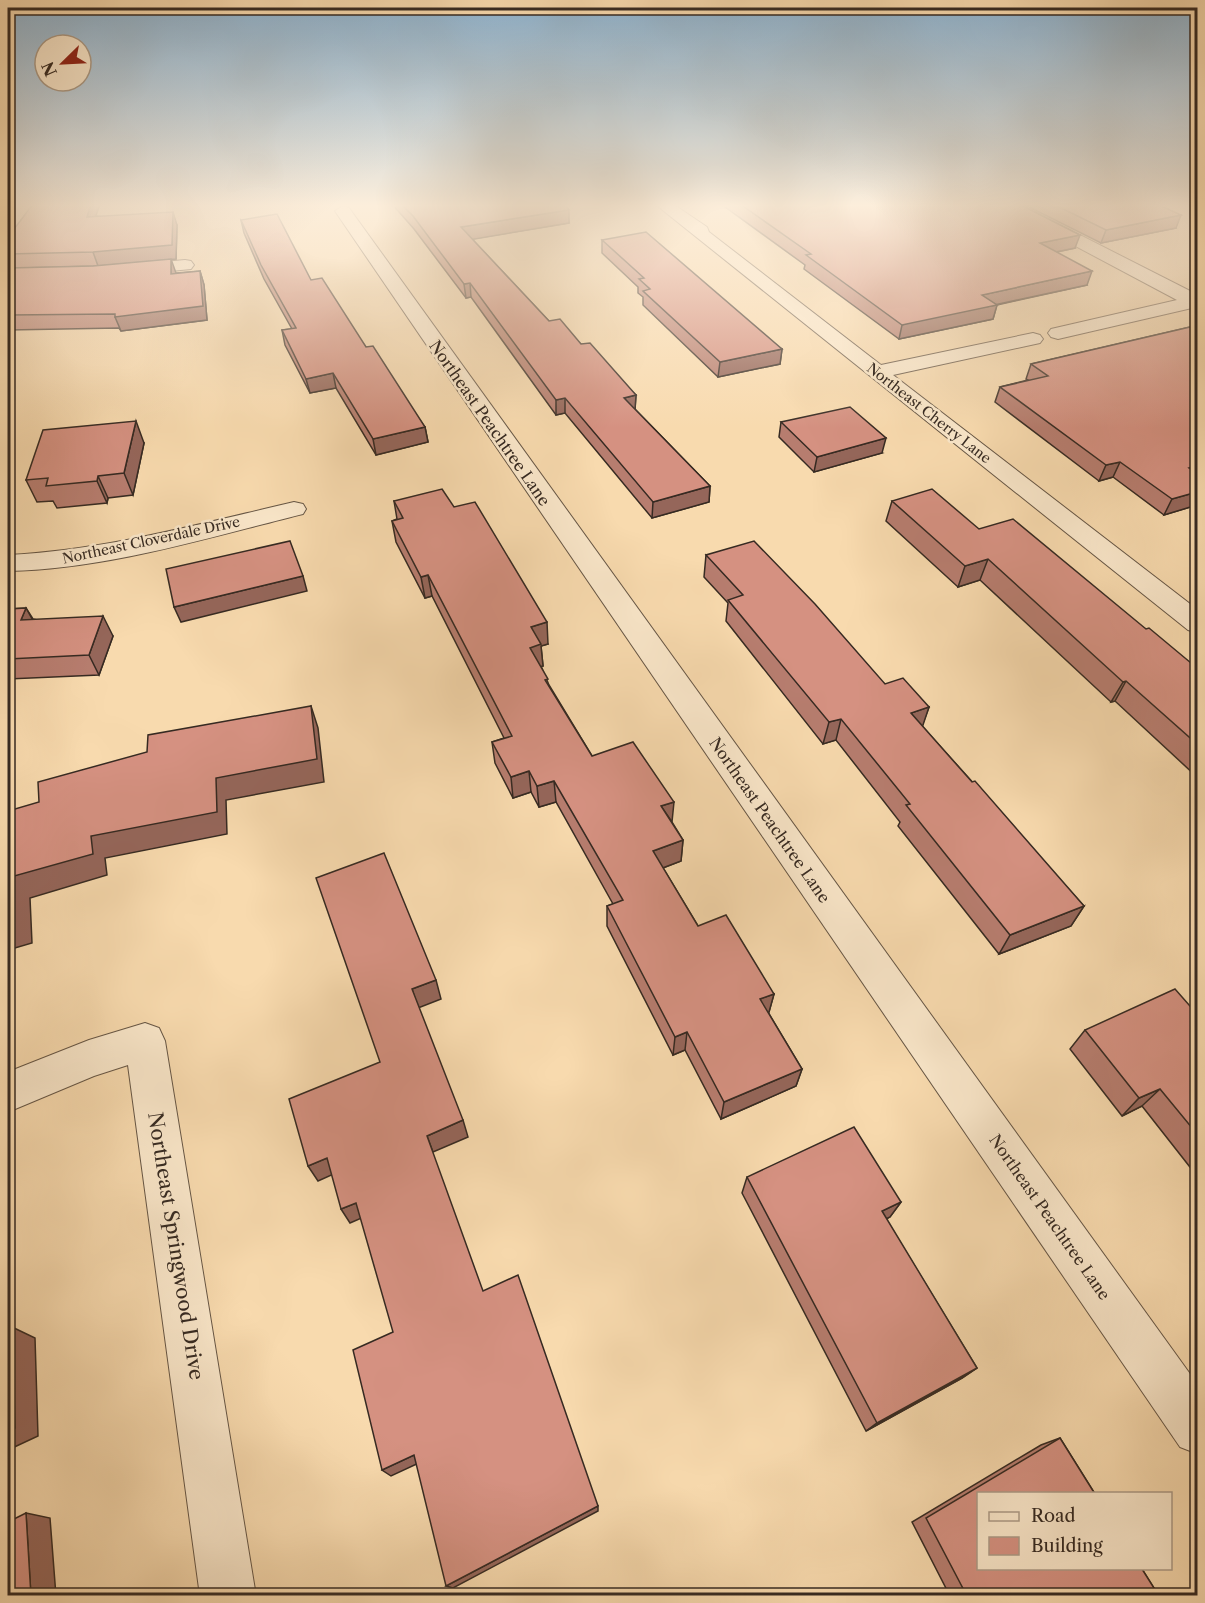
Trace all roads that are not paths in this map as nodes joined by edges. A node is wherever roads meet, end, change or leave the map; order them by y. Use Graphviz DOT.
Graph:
graph roads {
  1 [pos="391,279"];
  2 [pos="758,279"];
  3 [pos="1152,279"];
  4 [pos="1196,302"];
  5 [pos="1058,333"];
  6 [pos="1032,339"];
  7 [pos="878,372"];
  8 [pos="294,509"];
  9 [pos="8,563"];
  10 [pos="1197,624"];
  11 [pos="8,1092"];
  12 [pos="1197,1429"];
  13 [pos="228,1596"];
  1 -- 12 [label="street, Northeast Peachtree Lane"];
  2 -- 7 [label="street, Northeast Cherry Lane"];
  3 -- 4 [label="street"];
  4 -- 5 [label="street"];
  6 -- 7 [label="street"];
  7 -- 10 [label="street, Northeast Cherry Lane"];
  8 -- 9 [label="street, Northeast Cloverdale Drive"];
  11 -- 13 [label="street, Northeast Springwood Drive"];
}
